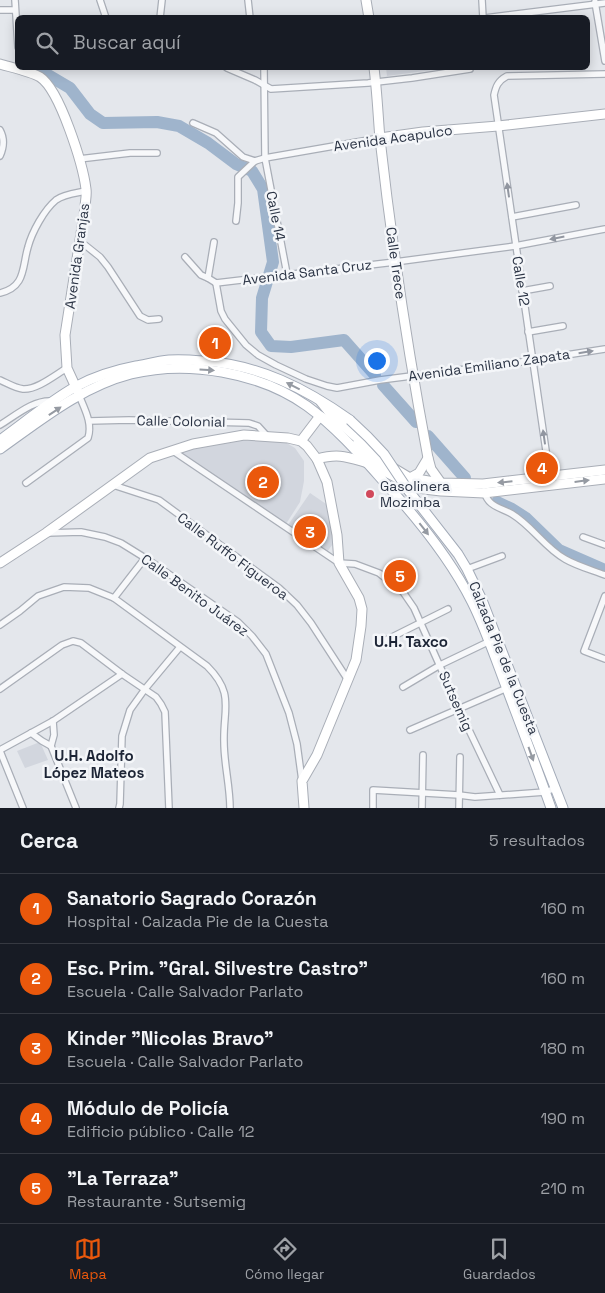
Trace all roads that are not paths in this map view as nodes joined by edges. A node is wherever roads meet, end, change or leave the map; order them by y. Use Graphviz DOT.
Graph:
graph roads {
  1 [pos="15,0"];
  2 [pos="100,0"];
  3 [pos="162,0"];
  4 [pos="248,0"];
  5 [pos="366,0"];
  6 [pos="482,0"];
  7 [pos="595,2"];
  8 [pos="605,3"];
  9 [pos="0,10"];
  10 [pos="15,10"];
  11 [pos="15,15"];
  12 [pos="105,15"];
  13 [pos="160,15"];
  14 [pos="250,15"];
  15 [pos="368,15"];
  16 [pos="484,15"];
  17 [pos="508,15"];
  18 [pos="605,61"];
  19 [pos="0,64"];
  20 [pos="15,67"];
  21 [pos="24,70"];
  22 [pos="231,70"];
  23 [pos="264,70"];
  24 [pos="374,70"];
  25 [pos="464,70"];
  26 [pos="605,74"];
  27 [pos="376,82"];
  28 [pos="265,85"];
  29 [pos="605,114"];
  30 [pos="193,123"];
  31 [pos="498,126"];
  32 [pos="0,130"];
  33 [pos="380,138"];
  34 [pos="157,153"];
  35 [pos="0,156"];
  36 [pos="265,158"];
  37 [pos="79,159"];
  38 [pos="255,161"];
  39 [pos="86,191"];
  40 [pos="576,205"];
  41 [pos="512,218"];
  42 [pos="236,222"];
  43 [pos="605,229"];
  44 [pos="80,241"];
  45 [pos="214,242"];
  46 [pos="515,246"];
  47 [pos="185,258"];
  48 [pos="396,262"];
  49 [pos="287,274"];
  50 [pos="208,278"];
  51 [pos="216,283"];
  52 [pos="550,286"];
  53 [pos="522,291"];
  54 [pos="0,293"];
  55 [pos="159,319"];
  56 [pos="563,326"];
  57 [pos="528,332"];
  58 [pos="605,349"];
  59 [pos="532,360"];
  60 [pos="67,368"];
  61 [pos="412,375"];
  62 [pos="0,380"];
  63 [pos="78,391"];
  64 [pos="53,401"];
  65 [pos="321,402"];
  66 [pos="320,416"];
  67 [pos="89,421"];
  68 [pos="0,425"];
  69 [pos="268,437"];
  70 [pos="0,440"];
  71 [pos="302,441"];
  72 [pos="0,449"];
  73 [pos="173,450"];
  74 [pos="428,458"];
  75 [pos="317,459"];
  76 [pos="368,463"];
  77 [pos="605,470"];
  78 [pos="410,478"];
  79 [pos="605,478"];
  80 [pos="550,481"];
  81 [pos="26,483"];
  82 [pos="442,483"];
  83 [pos="113,485"];
  84 [pos="483,489"];
  85 [pos="409,491"];
  86 [pos="401,500"];
  87 [pos="46,534"];
  88 [pos="583,537"];
  89 [pos="605,544"];
  90 [pos="502,556"];
  91 [pos="145,558"];
  92 [pos="0,563"];
  93 [pos="339,563"];
  94 [pos="467,569"];
  95 [pos="605,575"];
  96 [pos="605,596"];
  97 [pos="114,598"];
  98 [pos="448,609"];
  99 [pos="420,623"];
  100 [pos="0,625"];
  101 [pos="490,641"];
  102 [pos="382,642"];
  103 [pos="180,647"];
  104 [pos="605,659"];
  105 [pos="440,665"];
  106 [pos="122,674"];
  107 [pos="348,680"];
  108 [pos="404,687"];
  109 [pos="506,688"];
  110 [pos="0,689"];
  111 [pos="145,689"];
  112 [pos="459,709"];
  113 [pos="53,721"];
  114 [pos="410,730"];
  115 [pos="31,733"];
  116 [pos="51,746"];
  117 [pos="0,751"];
  118 [pos="423,755"];
  119 [pos="460,757"];
  120 [pos="302,781"];
  121 [pos="556,788"];
  122 [pos="422,792"];
  123 [pos="545,792"];
  124 [pos="459,795"];
  125 [pos="500,795"];
  126 [pos="23,808"];
  127 [pos="76,808"];
  128 [pos="119,808"];
  129 [pos="169,808"];
  130 [pos="230,808"];
  131 [pos="304,808"];
  132 [pos="373,808"];
  133 [pos="422,808"];
  134 [pos="459,808"];
  135 [pos="551,808"];
  136 [pos="563,808"];
  1 -- 10 [label="street"];
  2 -- 12 [label="street"];
  3 -- 13 [label="street"];
  4 -- 14 [label="street"];
  5 -- 15 [label="main road"];
  6 -- 16 [label="street"];
  7 -- 8 [label="street"];
  7 -- 17 [label="street"];
  7 -- 18 [label="street"];
  9 -- 10 [label="street"];
  10 -- 11 [label="street"];
  19 -- 20 [label="main road, Avenida Granjas"];
  21 -- 37 [label="main road, Avenida Granjas"];
  22 -- 28 [label="street"];
  23 -- 28 [label="street, Calle 14"];
  24 -- 27 [label="main road, Calle Trece"];
  25 -- 27 [label="street"];
  26 -- 31 [label="street, Calle 12"];
  27 -- 28 [label="street"];
  27 -- 33 [label="main road, Calle Trece"];
  28 -- 36 [label="street, Calle 14"];
  29 -- 31 [label="main road, Avenida Acapulco"];
  30 -- 38 [label="street"];
  31 -- 33 [label="main road, Avenida Acapulco"];
  41 -- 31 [label="street, Calle 12, one-way"];
  32 -- 35 [label="street"];
  33 -- 36 [label="street, Avenida Acapulco"];
  33 -- 48 [label="main road, Calle Trece"];
  34 -- 37 [label="street"];
  36 -- 38 [label="street, Avenida Acapulco"];
  36 -- 49 [label="street, Calle 14"];
  37 -- 39 [label="main road, Avenida Granjas"];
  38 -- 42 [label="street"];
  39 -- 44 [label="main road, Avenida Granjas"];
  39 -- 54 [label="street"];
  40 -- 41 [label="street"];
  41 -- 46 [label="street, Calle 12"];
  43 -- 46 [label="street, Avenida Santa Cruz, one-way"];
  44 -- 55 [label="street"];
  44 -- 60 [label="main road, Avenida Granjas"];
  45 -- 50 [label="street"];
  46 -- 48 [label="street, Avenida Santa Cruz"];
  46 -- 53 [label="street, Calle 12"];
  47 -- 50 [label="street"];
  48 -- 49 [label="street, Avenida Santa Cruz"];
  48 -- 61 [label="main road, Calle Trece"];
  49 -- 51 [label="street, Avenida Santa Cruz"];
  50 -- 51 [label="street"];
  51 -- 61 [label="street, Avenida Emiliano Zapata"];
  52 -- 53 [label="street"];
  53 -- 57 [label="street, Calle 12"];
  56 -- 57 [label="street"];
  57 -- 59 [label="street, Calle 12"];
  59 -- 58 [label="street, Avenida Emiliano Zapata, one-way"];
  59 -- 61 [label="street, Avenida Emiliano Zapata"];
  80 -- 59 [label="street, Calle 12, one-way"];
  60 -- 62 [label="street"];
  60 -- 63 [label="main road, Avenida Granjas"];
  61 -- 74 [label="main road, Calle Trece"];
  63 -- 64 [label="main road, Calzada Pie de la Cuesta"];
  65 -- 63 [label="main road, Calzada Pie de la Cuesta, one-way"];
  63 -- 66 [label="main road, Calzada Pie de la Cuesta, one-way"];
  63 -- 67 [label="street"];
  72 -- 63 [label="main road, Calzada Pie de la Cuesta, one-way"];
  64 -- 68 [label="street"];
  64 -- 70 [label="main road, Calzada Pie de la Cuesta"];
  65 -- 78 [label="main road"];
  65 -- 85 [label="main road, Calzada Pie de la Cuesta, bridge"];
  66 -- 71 [label="main road"];
  66 -- 76 [label="main road, Calzada Pie de la Cuesta"];
  66 -- 84 [label="main road"];
  67 -- 69 [label="street, Calle Colonial"];
  67 -- 81 [label="street"];
  69 -- 71 [label="main road"];
  69 -- 73 [label="main road"];
  71 -- 75 [label="main road"];
  73 -- 83 [label="main road"];
  73 -- 93 [label="street"];
  74 -- 78 [label="main road"];
  74 -- 82 [label="main road, Calle Trece"];
  75 -- 76 [label="main road"];
  75 -- 93 [label="main road"];
  76 -- 86 [label="main road, Calzada Pie de la Cuesta"];
  77 -- 80 [label="main road"];
  78 -- 82 [label="main road"];
  80 -- 79 [label="main road, one-way"];
  80 -- 84 [label="main road"];
  82 -- 84 [label="main road"];
  83 -- 87 [label="main road"];
  83 -- 107 [label="street, Calle Ruffo Figueroa"];
  84 -- 95 [label="street"];
  85 -- 86 [label="main road"];
  85 -- 94 [label="main road, Calzada Pie de la Cuesta"];
  86 -- 101 [label="main road, Calzada Pie de la Cuesta, one-way"];
  87 -- 91 [label="street, Calle Benito Juárez"];
  87 -- 92 [label="main road"];
  88 -- 89 [label="street"];
  90 -- 94 [label="street"];
  91 -- 97 [label="street"];
  91 -- 120 [label="street, Calle Benito Juárez"];
  93 -- 99 [label="street, Sutsemig"];
  93 -- 107 [label="main road"];
  94 -- 121 [label="main road, Calzada Pie de la Cuesta"];
  96 -- 104 [label="street"];
  97 -- 100 [label="street"];
  97 -- 103 [label="street"];
  98 -- 99 [label="street"];
  99 -- 102 [label="street"];
  99 -- 105 [label="street, Sutsemig"];
  101 -- 105 [label="street"];
  101 -- 109 [label="main road, Calzada Pie de la Cuesta"];
  103 -- 111 [label="street"];
  103 -- 130 [label="street"];
  105 -- 108 [label="street"];
  105 -- 112 [label="street, Sutsemig"];
  106 -- 110 [label="street"];
  106 -- 111 [label="street"];
  106 -- 113 [label="street"];
  107 -- 120 [label="main road"];
  109 -- 112 [label="street"];
  109 -- 123 [label="main road, Calzada Pie de la Cuesta, one-way"];
  111 -- 128 [label="street"];
  111 -- 129 [label="street"];
  112 -- 114 [label="street"];
  112 -- 125 [label="street, Sutsemig"];
  113 -- 115 [label="street"];
  113 -- 116 [label="street"];
  115 -- 116 [label="street"];
  115 -- 117 [label="street"];
  116 -- 127 [label="street"];
  117 -- 126 [label="street"];
  118 -- 122 [label="street"];
  119 -- 124 [label="street"];
  120 -- 131 [label="main road"];
  121 -- 123 [label="street"];
  121 -- 136 [label="main road, Calzada Pie de la Cuesta"];
  122 -- 124 [label="street"];
  122 -- 132 [label="street"];
  122 -- 133 [label="street"];
  123 -- 125 [label="street"];
  123 -- 135 [label="main road, Calzada Pie de la Cuesta"];
  124 -- 125 [label="street"];
  124 -- 134 [label="street"];
}
